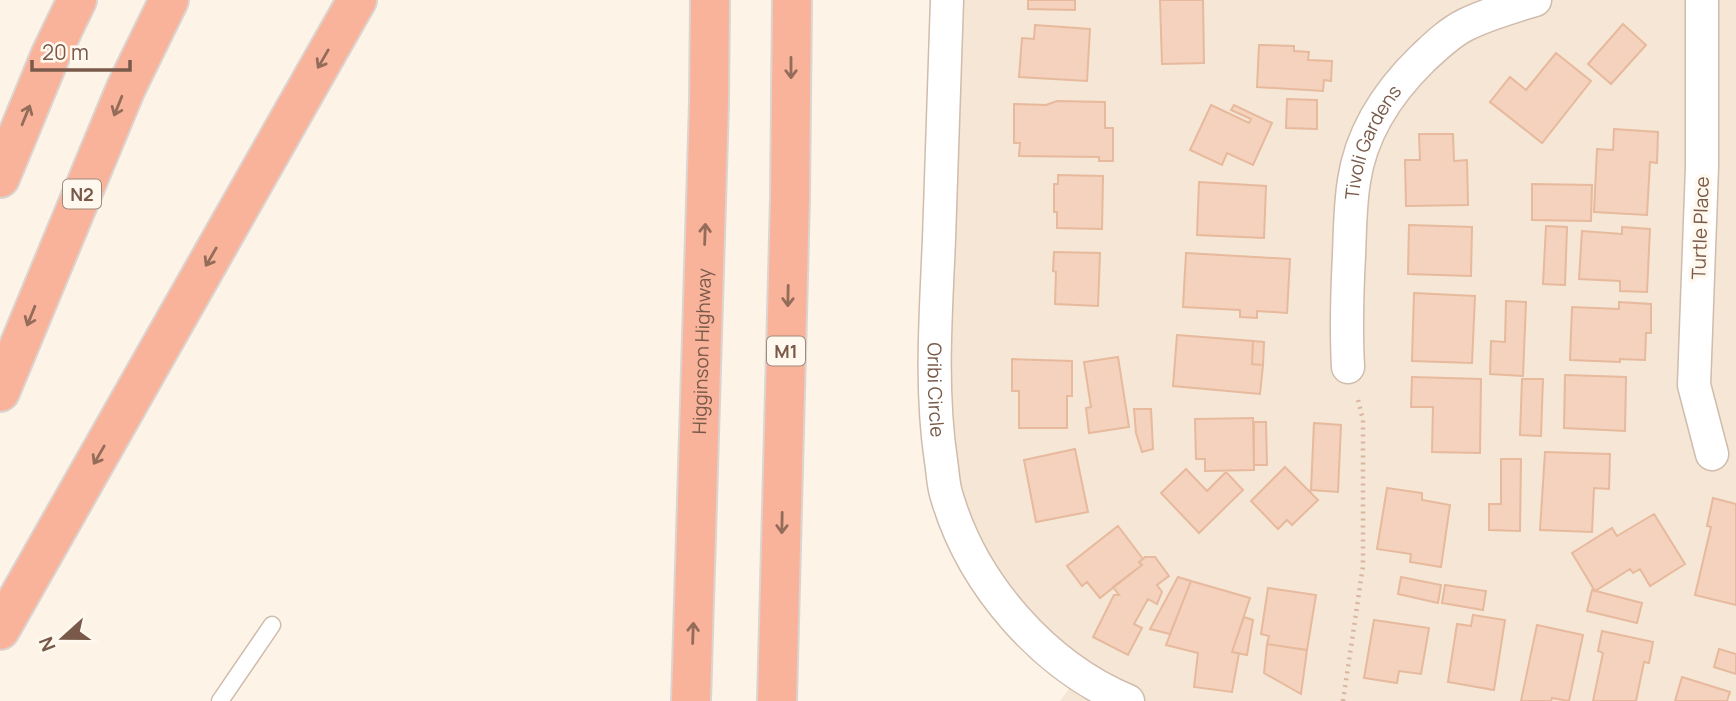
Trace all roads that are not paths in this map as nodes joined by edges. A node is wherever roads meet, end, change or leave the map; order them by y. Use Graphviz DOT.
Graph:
graph roads {
  1 [pos="77,0"];
  2 [pos="169,0"];
  3 [pos="357,0"];
  4 [pos="698,0"];
  5 [pos="710,0"];
  6 [pos="792,0"];
  7 [pos="947,0"];
  8 [pos="1535,0"];
  9 [pos="1702,0"];
  10 [pos="709,103"];
  11 [pos="0,178"];
  12 [pos="1348,367"];
  13 [pos="0,391"];
  14 [pos="1712,454"];
  15 [pos="272,625"];
  16 [pos="0,630"];
  17 [pos="220,701"];
  18 [pos="691,701"];
  19 [pos="777,701"];
  20 [pos="1128,701"];
  11 -- 1 [label="highway, one-way"];
  2 -- 13 [label="highway, N2, one-way"];
  3 -- 16 [label="highway, one-way"];
  4 -- 10 [label="highway"];
  5 -- 10 [label="highway, Higginson Highway"];
  6 -- 19 [label="highway, M1, one-way"];
  7 -- 20 [label="street, Oribi Circle"];
  8 -- 12 [label="street, Tivoli Gardens"];
  9 -- 14 [label="street, Turtle Place"];
  18 -- 10 [label="highway, Higginson Highway, one-way"];
  15 -- 17 [label="lane"];
}
